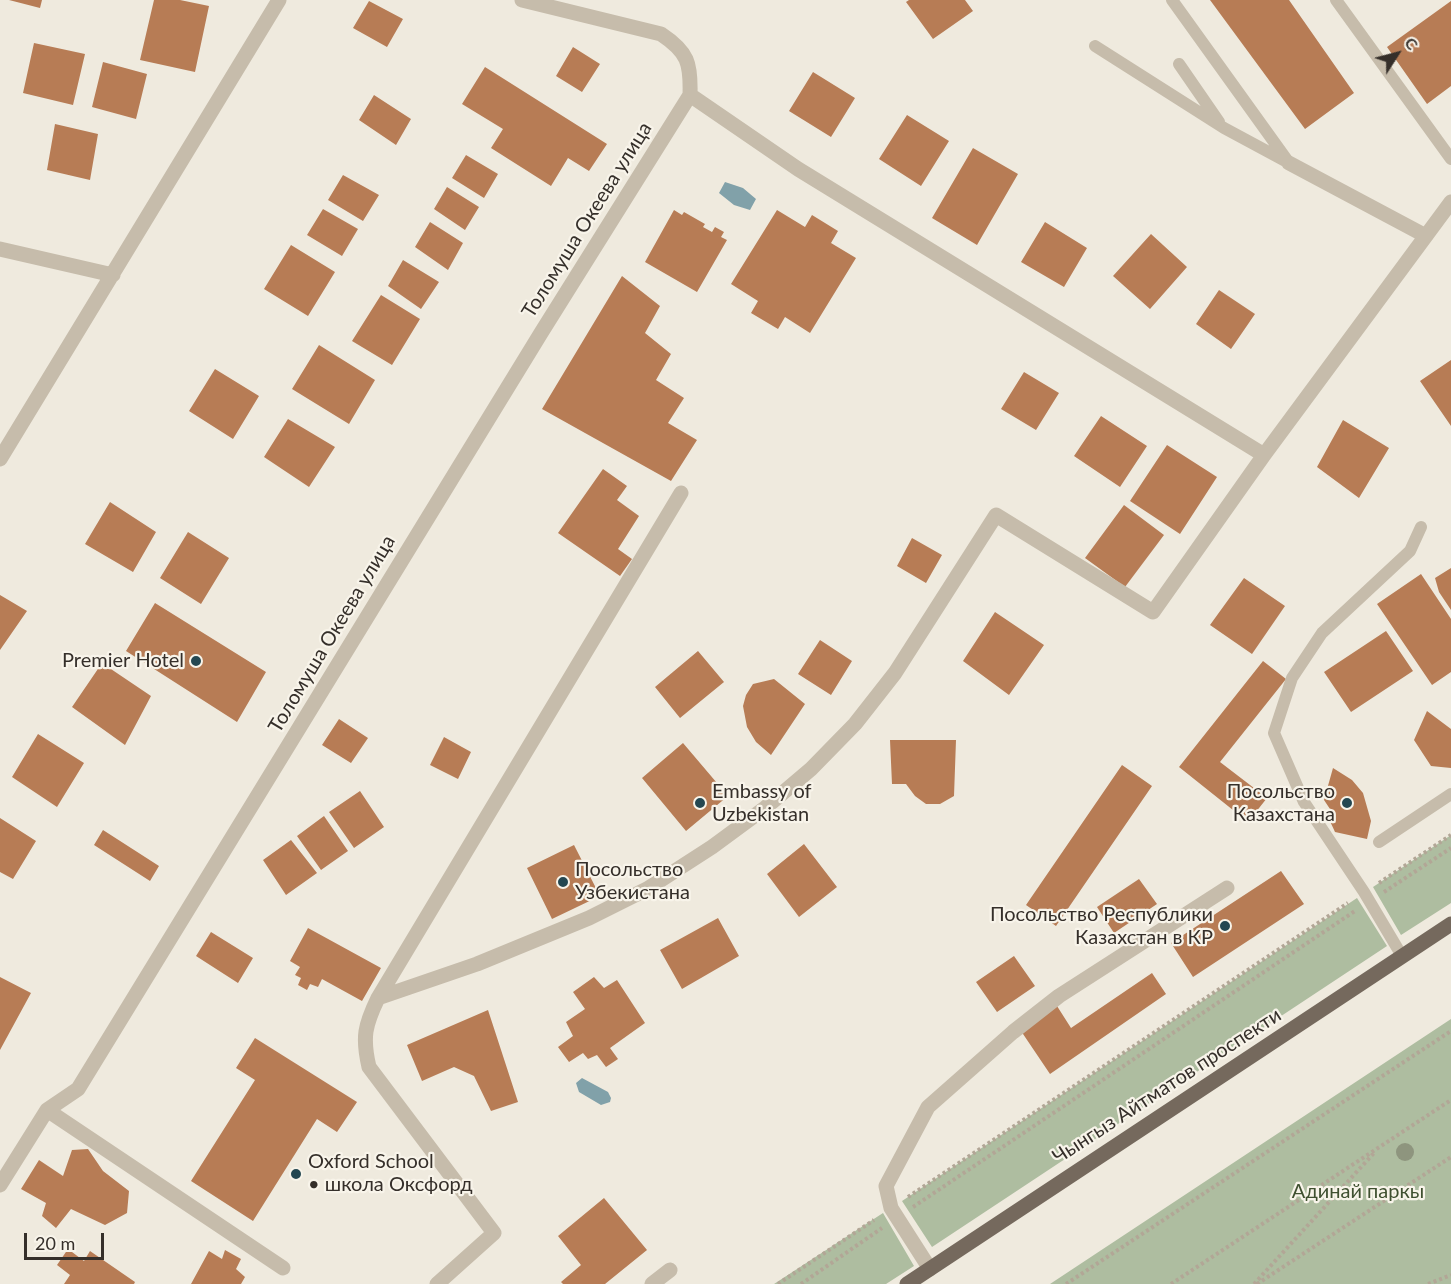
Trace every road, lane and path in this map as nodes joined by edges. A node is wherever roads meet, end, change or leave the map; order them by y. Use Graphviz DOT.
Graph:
graph roads {
  1 [pos="279,0"];
  2 [pos="522,0"];
  3 [pos="1172,0"];
  4 [pos="1336,0"];
  5 [pos="1095,46"];
  6 [pos="1179,64"];
  7 [pos="690,95"];
  8 [pos="1224,128"];
  9 [pos="1451,159"];
  10 [pos="1289,163"];
  11 [pos="1451,202"];
  12 [pos="1426,236"];
  13 [pos="0,249"];
  14 [pos="113,275"];
  15 [pos="1264,454"];
  16 [pos="0,459"];
  17 [pos="681,493"];
  18 [pos="1421,527"];
  19 [pos="1451,794"];
  20 [pos="1451,835"];
  21 [pos="1379,842"];
  22 [pos="1451,848"];
  23 [pos="1227,888"];
  24 [pos="1367,897"];
  25 [pos="1451,924"];
  26 [pos="1402,956"];
  27 [pos="378,998"];
  28 [pos="1451,1031"];
  29 [pos="1451,1100"];
  30 [pos="47,1110"];
  31 [pos="1378,1148"];
  32 [pos="1451,1157"];
  33 [pos="0,1185"];
  34 [pos="894,1213"];
  35 [pos="283,1268"];
  36 [pos="930,1269"];
  37 [pos="670,1270"];
  38 [pos="1451,1275"];
  39 [pos="438,1284"];
  40 [pos="652,1284"];
  41 [pos="778,1284"];
  42 [pos="801,1284"];
  43 [pos="907,1284"];
  44 [pos="1066,1284"];
  45 [pos="1171,1284"];
  46 [pos="1256,1284"];
  47 [pos="1428,1284"];
  1 -- 14 [label="street"];
  2 -- 7 [label="street"];
  3 -- 10 [label="lane"];
  4 -- 9 [label="lane"];
  5 -- 8 [label="lane"];
  6 -- 8 [label="lane"];
  7 -- 15 [label="street"];
  7 -- 30 [label="street, Толомуша Океева улица"];
  8 -- 10 [label="lane"];
  10 -- 12 [label="street"];
  11 -- 12 [label="street"];
  12 -- 15 [label="street"];
  13 -- 14 [label="street"];
  14 -- 16 [label="street"];
  15 -- 27 [label="street"];
  17 -- 27 [label="street"];
  18 -- 24 [label="lane"];
  19 -- 21 [label="lane"];
  20 -- 24 [label="path"];
  22 -- 24 [label="path"];
  23 -- 34 [label="street"];
  24 -- 26 [label="lane"];
  24 -- 34 [label="path"];
  24 -- 34 [label="path"];
  25 -- 26 [label="main road, Чынгыз Айтматов проспекти"];
  26 -- 36 [label="main road, Чынгыз Айтматов проспекти"];
  27 -- 39 [label="street"];
  28 -- 44 [label="path"];
  29 -- 31 [label="path"];
  30 -- 33 [label="street, Толомуша Океева улица"];
  30 -- 35 [label="street"];
  31 -- 45 [label="path"];
  31 -- 46 [label="path"];
  32 -- 46 [label="path"];
  34 -- 36 [label="street"];
  34 -- 41 [label="path"];
  34 -- 42 [label="path"];
  36 -- 43 [label="main road, Чынгыз Айтматов проспекти"];
  37 -- 40 [label="street"];
  38 -- 47 [label="path"];
}
